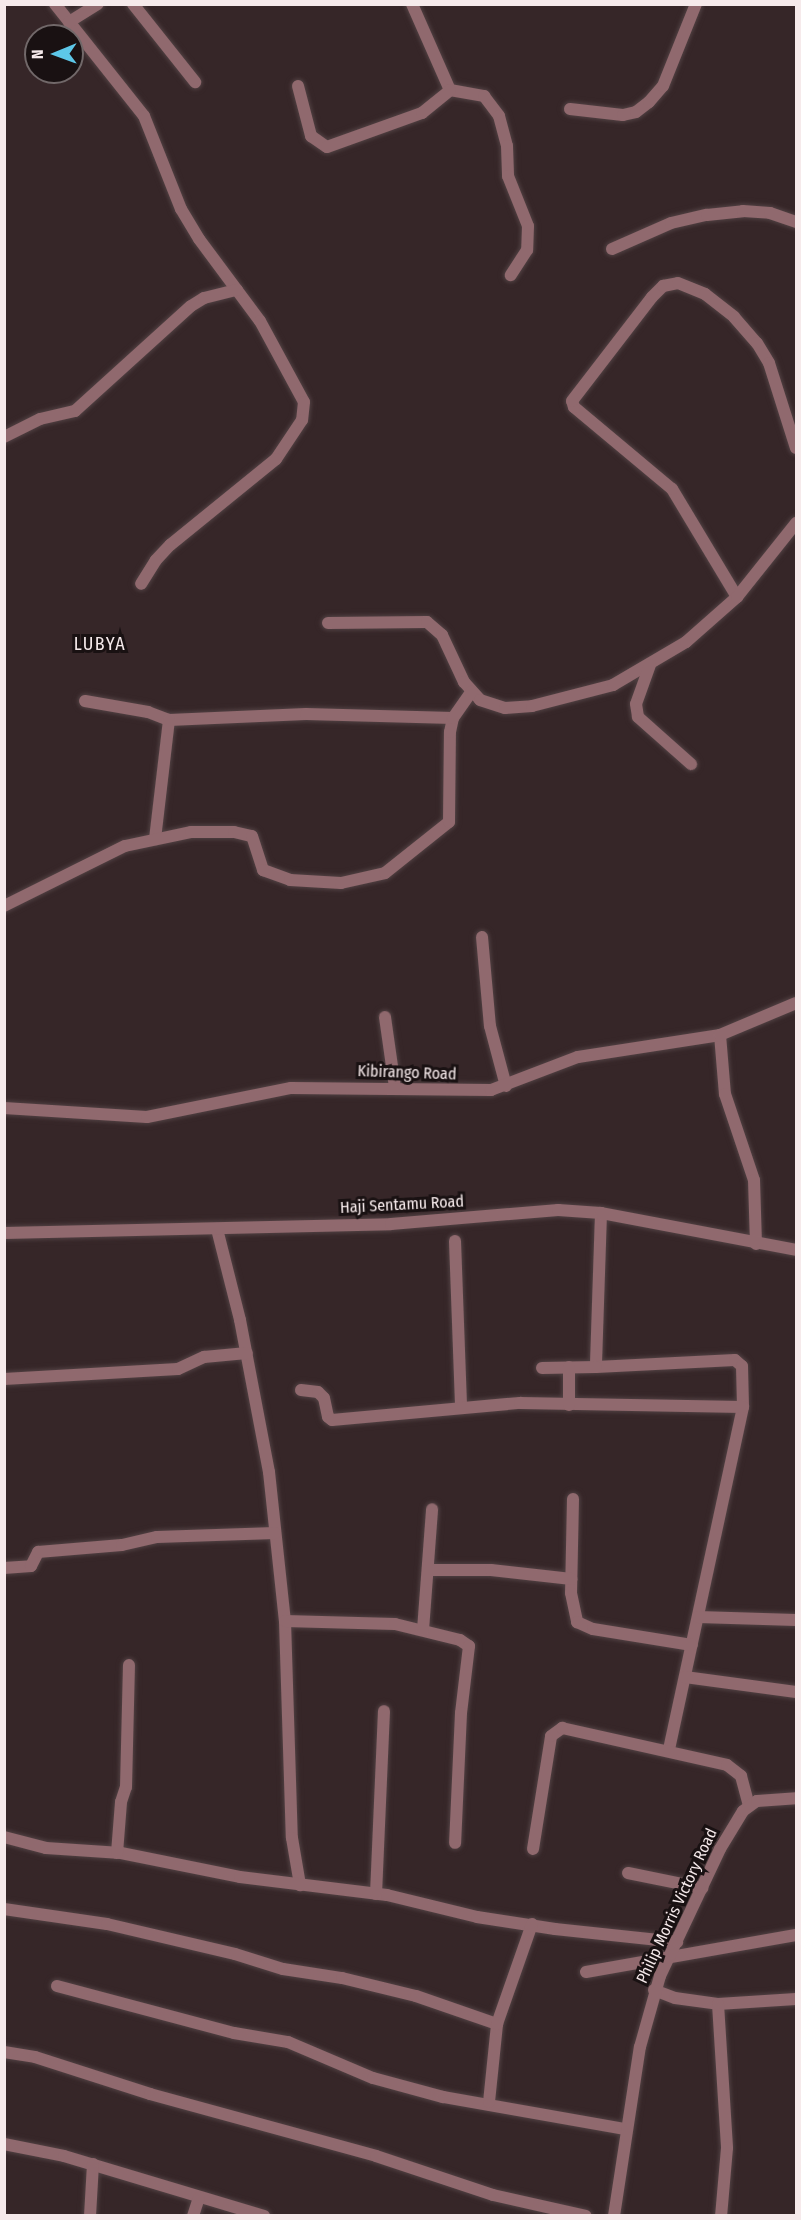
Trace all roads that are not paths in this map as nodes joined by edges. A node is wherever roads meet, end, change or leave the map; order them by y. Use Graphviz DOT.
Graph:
graph roads {
  1 [pos="55,4"];
  2 [pos="98,4"];
  3 [pos="133,4"];
  4 [pos="412,4"];
  5 [pos="696,4"];
  6 [pos="69,22"];
  7 [pos="195,82"];
  8 [pos="298,86"];
  9 [pos="450,90"];
  10 [pos="570,110"];
  11 [pos="796,222"];
  12 [pos="612,249"];
  13 [pos="511,275"];
  14 [pos="237,290"];
  15 [pos="4,437"];
  16 [pos="796,448"];
  17 [pos="796,523"];
  18 [pos="141,584"];
  19 [pos="737,597"];
  20 [pos="328,623"];
  21 [pos="650,665"];
  22 [pos="471,692"];
  23 [pos="84,701"];
  24 [pos="453,718"];
  25 [pos="169,720"];
  26 [pos="690,764"];
  27 [pos="155,839"];
  28 [pos="4,906"];
  29 [pos="482,937"];
  30 [pos="796,1003"];
  31 [pos="385,1017"];
  32 [pos="720,1035"];
  33 [pos="506,1086"];
  34 [pos="395,1087"];
  35 [pos="4,1108"];
  36 [pos="601,1213"];
  37 [pos="217,1229"];
  38 [pos="4,1233"];
  39 [pos="455,1241"];
  40 [pos="756,1244"];
  41 [pos="796,1250"];
  42 [pos="247,1353"];
  43 [pos="596,1367"];
  44 [pos="542,1368"];
  45 [pos="569,1368"];
  46 [pos="4,1380"];
  47 [pos="301,1390"];
  48 [pos="569,1405"];
  49 [pos="743,1407"];
  50 [pos="461,1408"];
  51 [pos="573,1500"];
  52 [pos="432,1509"];
  53 [pos="275,1533"];
  54 [pos="4,1569"];
  55 [pos="429,1570"];
  56 [pos="571,1579"];
  57 [pos="698,1617"];
  58 [pos="796,1620"];
  59 [pos="285,1621"];
  60 [pos="423,1630"];
  61 [pos="692,1645"];
  62 [pos="129,1665"];
  63 [pos="685,1677"];
  64 [pos="796,1692"];
  65 [pos="384,1711"];
  66 [pos="669,1750"];
  67 [pos="796,1798"];
  68 [pos="748,1805"];
  69 [pos="4,1837"];
  70 [pos="455,1843"];
  71 [pos="533,1849"];
  72 [pos="117,1853"];
  73 [pos="628,1873"];
  74 [pos="300,1885"];
  75 [pos="702,1888"];
  76 [pos="376,1894"];
  77 [pos="4,1909"];
  78 [pos="532,1924"];
  79 [pos="796,1935"];
  80 [pos="677,1942"];
  81 [pos="586,1972"];
  82 [pos="57,1986"];
  83 [pos="654,1990"];
  84 [pos="796,1999"];
  85 [pos="718,2004"];
  86 [pos="497,2024"];
  87 [pos="4,2052"];
  88 [pos="489,2102"];
  89 [pos="625,2129"];
  90 [pos="4,2144"];
  91 [pos="93,2164"];
  92 [pos="199,2198"];
  93 [pos="90,2216"];
  94 [pos="193,2216"];
  95 [pos="264,2216"];
  96 [pos="586,2216"];
  97 [pos="614,2216"];
  98 [pos="721,2216"];
  1 -- 6 [label="street"];
  2 -- 6 [label="street"];
  3 -- 7 [label="street"];
  4 -- 9 [label="street"];
  5 -- 10 [label="street"];
  6 -- 14 [label="street"];
  8 -- 9 [label="street"];
  9 -- 13 [label="street"];
  11 -- 12 [label="street"];
  14 -- 15 [label="street"];
  14 -- 18 [label="street"];
  16 -- 19 [label="street"];
  17 -- 19 [label="street"];
  19 -- 21 [label="street"];
  20 -- 22 [label="street"];
  21 -- 22 [label="street"];
  21 -- 26 [label="street"];
  22 -- 24 [label="street"];
  23 -- 25 [label="street"];
  24 -- 25 [label="street"];
  24 -- 27 [label="street"];
  25 -- 27 [label="street"];
  27 -- 28 [label="street"];
  29 -- 33 [label="street"];
  30 -- 32 [label="street, Kibirango Road"];
  31 -- 34 [label="street"];
  32 -- 33 [label="street, Kibirango Road"];
  32 -- 40 [label="street"];
  33 -- 34 [label="street, Kibirango Road"];
  34 -- 35 [label="street, Kibirango Road"];
  36 -- 37 [label="street, Haji Sentamu Road"];
  36 -- 40 [label="street, Haji Sentamu Road"];
  36 -- 43 [label="street"];
  37 -- 38 [label="street, Haji Sentamu Road"];
  37 -- 42 [label="street"];
  39 -- 50 [label="street"];
  40 -- 41 [label="street, Haji Sentamu Road"];
  42 -- 46 [label="street"];
  42 -- 53 [label="street"];
  43 -- 45 [label="street"];
  43 -- 49 [label="street"];
  44 -- 45 [label="street"];
  45 -- 48 [label="street"];
  47 -- 50 [label="street"];
  48 -- 49 [label="street"];
  48 -- 50 [label="street"];
  49 -- 57 [label="street"];
  51 -- 56 [label="street"];
  52 -- 55 [label="street"];
  53 -- 54 [label="street"];
  53 -- 59 [label="street"];
  55 -- 56 [label="street"];
  55 -- 60 [label="street"];
  56 -- 61 [label="street"];
  57 -- 58 [label="street"];
  57 -- 61 [label="street"];
  59 -- 60 [label="street"];
  59 -- 74 [label="street"];
  60 -- 70 [label="street"];
  61 -- 63 [label="street"];
  62 -- 72 [label="street"];
  63 -- 64 [label="street"];
  63 -- 66 [label="street"];
  65 -- 76 [label="street"];
  66 -- 68 [label="street"];
  66 -- 71 [label="street"];
  67 -- 68 [label="street"];
  68 -- 75 [label="street, Philip Morris Victory Road"];
  69 -- 72 [label="street"];
  72 -- 74 [label="street"];
  73 -- 75 [label="street"];
  74 -- 76 [label="street"];
  75 -- 80 [label="street, Philip Morris Victory Road"];
  76 -- 78 [label="street"];
  77 -- 86 [label="street"];
  78 -- 80 [label="street"];
  78 -- 86 [label="street"];
  79 -- 81 [label="street"];
  80 -- 83 [label="street, Philip Morris Victory Road"];
  82 -- 88 [label="street"];
  83 -- 85 [label="street"];
  83 -- 89 [label="street, Philip Morris Victory Road"];
  84 -- 85 [label="street"];
  85 -- 98 [label="street"];
  86 -- 88 [label="street"];
  87 -- 96 [label="street"];
  88 -- 89 [label="street"];
  89 -- 97 [label="street, Philip Morris Victory Road"];
  90 -- 91 [label="street"];
  91 -- 92 [label="street"];
  91 -- 93 [label="street"];
  92 -- 94 [label="street"];
  92 -- 95 [label="street"];
}
